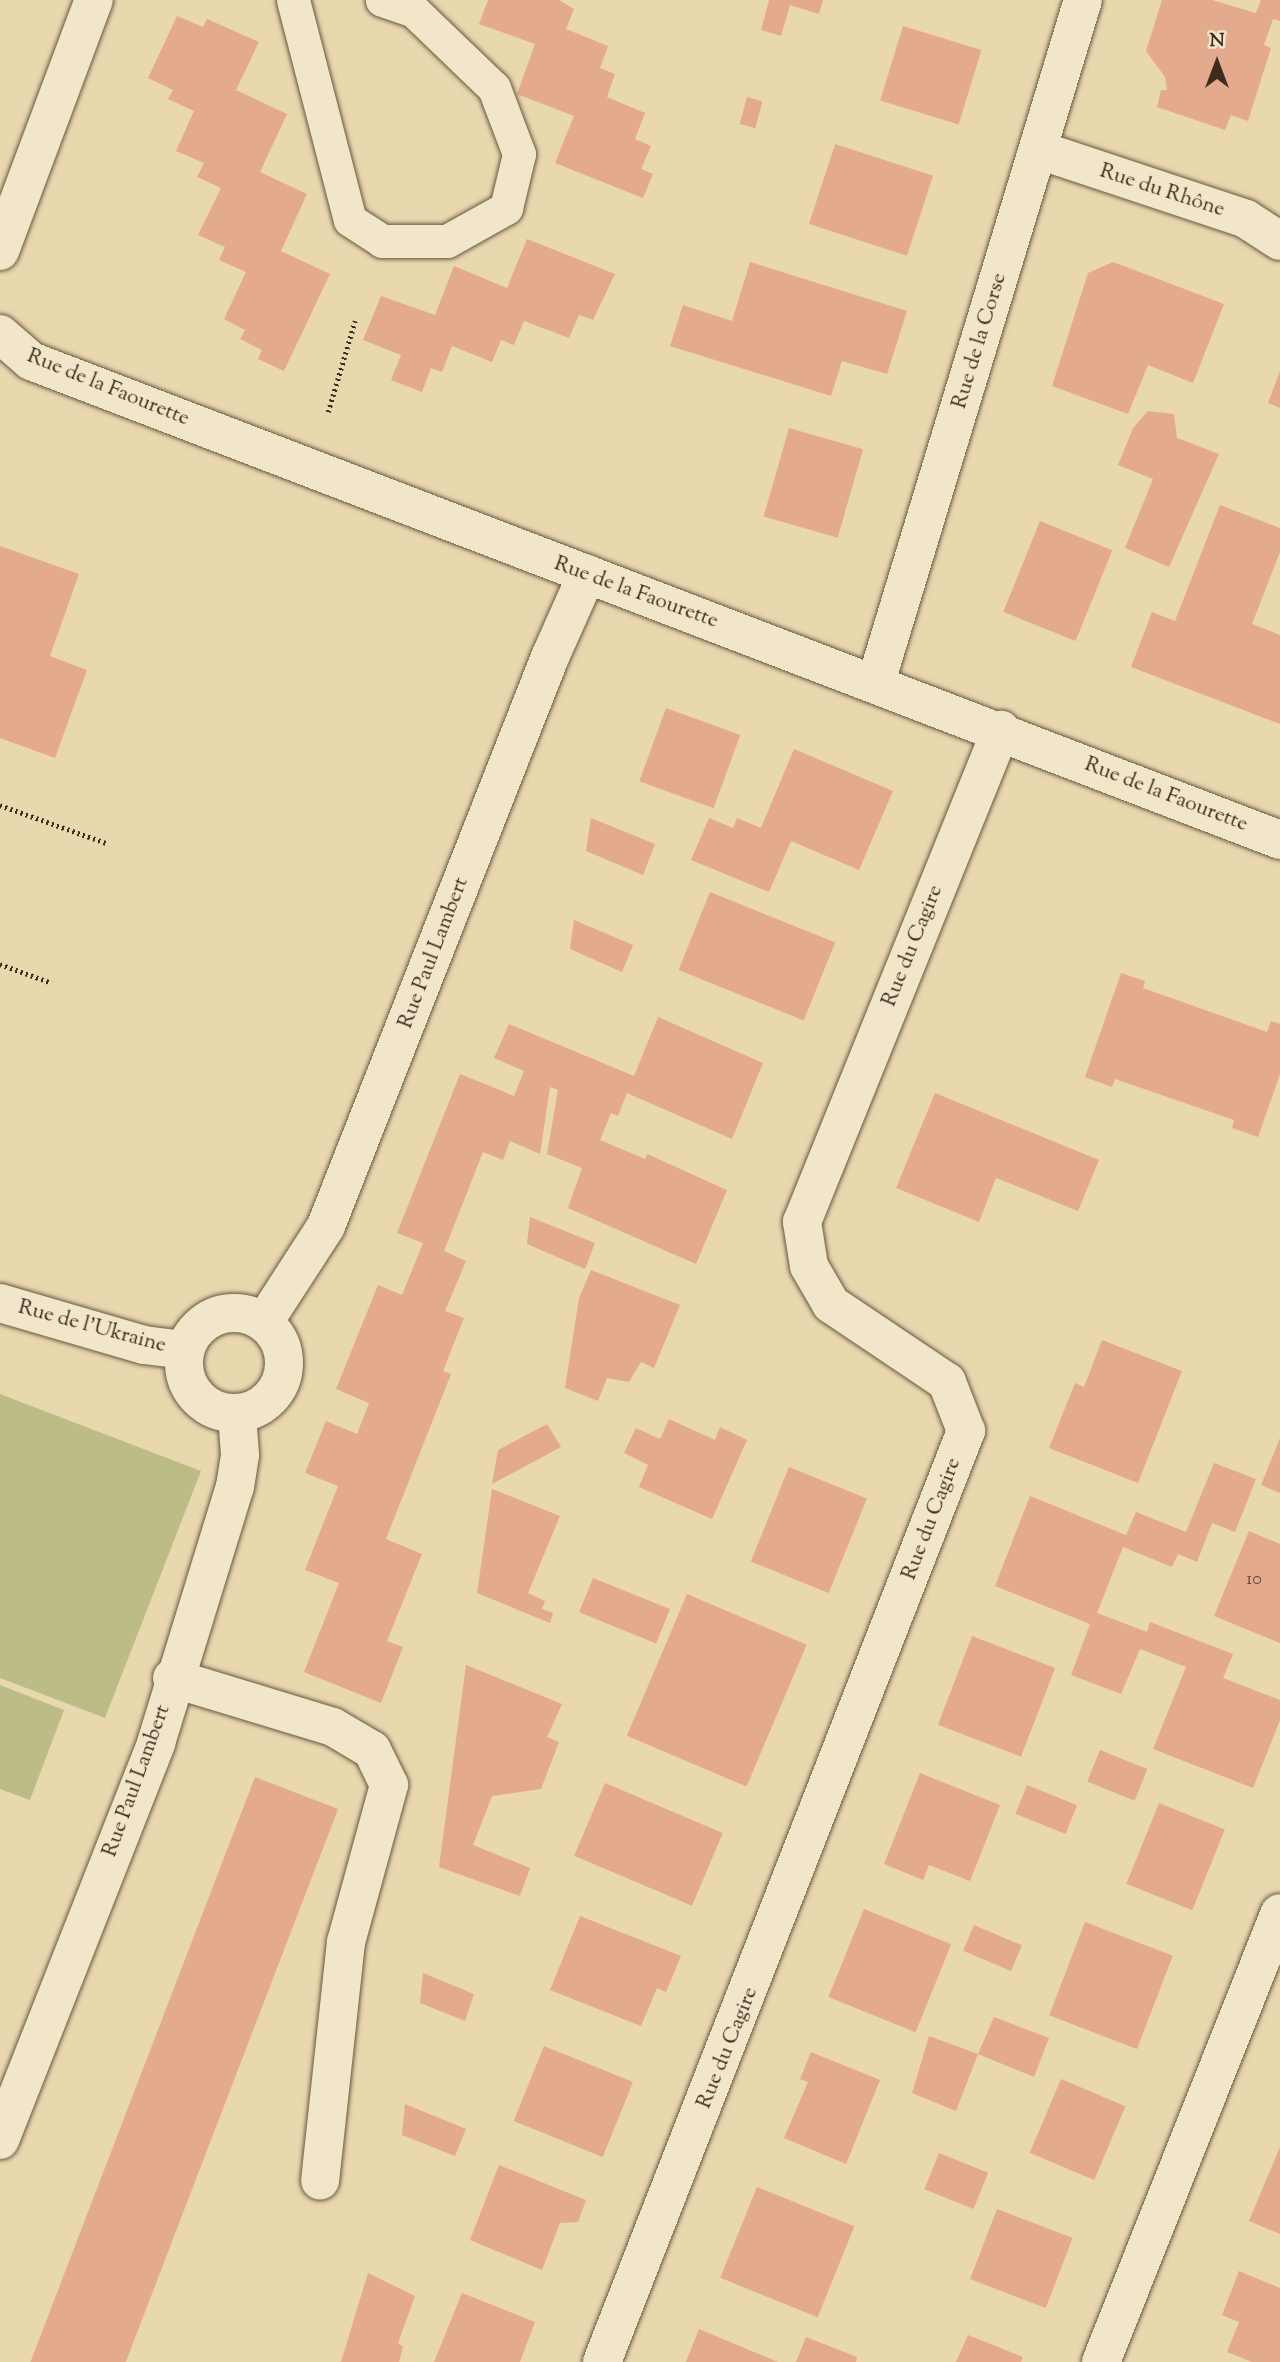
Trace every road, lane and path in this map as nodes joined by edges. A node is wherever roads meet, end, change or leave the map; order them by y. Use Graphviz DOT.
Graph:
graph roads {
  1 [pos="94,0"];
  2 [pos="293,0"];
  3 [pos="382,0"];
  4 [pos="1083,0"];
  5 [pos="418,5"];
  6 [pos="1039,150"];
  7 [pos="1280,241"];
  8 [pos="0,251"];
  9 [pos="355,321"];
  10 [pos="0,334"];
  11 [pos="328,412"];
  12 [pos="587,574"];
  13 [pos="876,682"];
  14 [pos="1001,730"];
  15 [pos="0,805"];
  16 [pos="1280,840"];
  17 [pos="106,843"];
  18 [pos="0,964"];
  19 [pos="52,983"];
  20 [pos="0,1303"];
  21 [pos="264,1322"];
  22 [pos="185,1350"];
  23 [pos="237,1413"];
  24 [pos="173,1678"];
  25 [pos="1280,1913"];
  26 [pos="0,2140"];
  27 [pos="320,2181"];
  28 [pos="602,2362"];
  29 [pos="1101,2362"];
  1 -- 8 [label="street"];
  2 -- 5 [label="lane"];
  3 -- 5 [label="lane"];
  4 -- 6 [label="street, Rue de la Corse"];
  6 -- 7 [label="street, Rue du Rhône"];
  6 -- 13 [label="street, Rue de la Corse"];
  9 -- 11 [label="path"];
  10 -- 12 [label="street, Rue de la Faourette"];
  12 -- 13 [label="street, Rue de la Faourette"];
  12 -- 21 [label="street, Rue Paul Lambert"];
  13 -- 14 [label="street, Rue de la Faourette"];
  14 -- 16 [label="street, Rue de la Faourette"];
  14 -- 28 [label="street, Rue du Cagire"];
  15 -- 17 [label="path"];
  18 -- 19 [label="path"];
  20 -- 22 [label="street, Rue de l'Ukraine"];
  21 -- 22 [label="street"];
  21 -- 23 [label="street"];
  22 -- 23 [label="street"];
  23 -- 24 [label="street, Rue Paul Lambert"];
  24 -- 26 [label="street, Rue Paul Lambert"];
  24 -- 27 [label="street"];
  25 -- 29 [label="street"];
}
